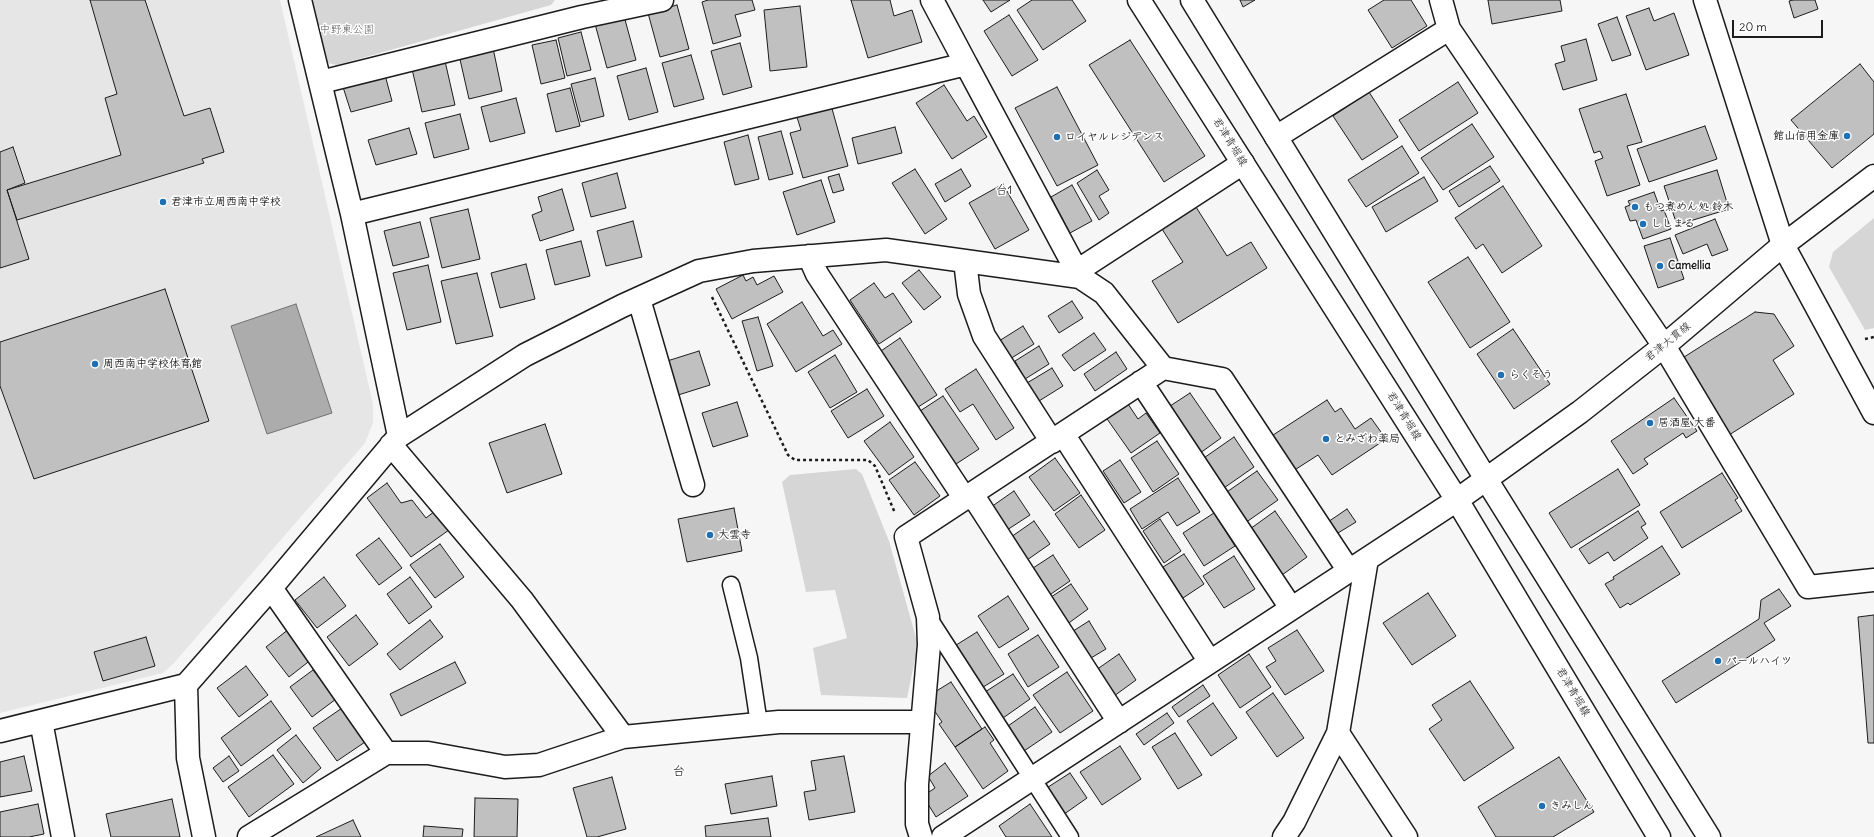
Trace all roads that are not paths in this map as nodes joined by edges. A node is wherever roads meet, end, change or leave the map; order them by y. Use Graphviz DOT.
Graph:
graph roads {
  1 [pos="300,0"];
  2 [pos="662,0"];
  3 [pos="932,0"];
  4 [pos="1139,0"];
  5 [pos="1192,0"];
  6 [pos="1440,0"];
  7 [pos="1705,0"];
  8 [pos="580,9"];
  9 [pos="1449,29"];
  10 [pos="966,64"];
  11 [pos="321,82"];
  12 [pos="1276,137"];
  13 [pos="1243,163"];
  14 [pos="1874,176"];
  15 [pos="352,214"];
  16 [pos="1783,245"];
  17 [pos="809,256"];
  18 [pos="965,261"];
  19 [pos="1078,274"];
  20 [pos="639,299"];
  21 [pos="1664,346"];
  22 [pos="1163,368"];
  23 [pos="1141,382"];
  24 [pos="1874,413"];
  25 [pos="1057,438"];
  26 [pos="395,440"];
  27 [pos="1486,479"];
  28 [pos="693,485"];
  29 [pos="968,496"];
  30 [pos="1457,500"];
  31 [pos="1358,565"];
  32 [pos="1874,580"];
  33 [pos="731,585"];
  34 [pos="271,588"];
  35 [pos="1292,608"];
  36 [pos="928,616"];
  37 [pos="1210,662"];
  38 [pos="186,685"];
  39 [pos="41,721"];
  40 [pos="922,722"];
  41 [pos="1119,722"];
  42 [pos="759,724"];
  43 [pos="0,731"];
  44 [pos="1338,733"];
  45 [pos="623,737"];
  46 [pos="386,753"];
  47 [pos="1032,779"];
  48 [pos="63,837"];
  49 [pos="204,837"];
  50 [pos="249,837"];
  51 [pos="921,837"];
  52 [pos="943,837"];
  53 [pos="1070,837"];
  54 [pos="1284,837"];
  55 [pos="1406,837"];
  56 [pos="1659,837"];
  57 [pos="1709,837"];
  1 -- 11 [label="street"];
  2 -- 8 [label="street"];
  3 -- 10 [label="street"];
  4 -- 13 [label="street, 君津青堀線"];
  5 -- 12 [label="street"];
  6 -- 9 [label="street"];
  7 -- 16 [label="street"];
  8 -- 11 [label="street"];
  9 -- 12 [label="street"];
  9 -- 21 [label="street"];
  10 -- 15 [label="street"];
  10 -- 19 [label="street"];
  11 -- 15 [label="street"];
  12 -- 27 [label="street"];
  13 -- 19 [label="street"];
  13 -- 30 [label="street, 君津青堀線"];
  14 -- 16 [label="street, 君津大貫線"];
  15 -- 26 [label="street"];
  16 -- 21 [label="street, 君津大貫線"];
  16 -- 24 [label="street"];
  17 -- 18 [label="street"];
  17 -- 20 [label="street"];
  17 -- 29 [label="street"];
  18 -- 19 [label="street"];
  18 -- 25 [label="street"];
  19 -- 22 [label="street"];
  20 -- 26 [label="street"];
  20 -- 28 [label="street"];
  21 -- 27 [label="street, 君津大貫線"];
  21 -- 32 [label="street"];
  22 -- 23 [label="street"];
  22 -- 31 [label="street"];
  23 -- 25 [label="street"];
  23 -- 35 [label="street"];
  25 -- 29 [label="street"];
  25 -- 37 [label="street"];
  26 -- 34 [label="street"];
  26 -- 45 [label="street"];
  27 -- 30 [label="street, 君津大貫線"];
  27 -- 57 [label="street"];
  29 -- 36 [label="street"];
  29 -- 41 [label="street"];
  30 -- 31 [label="street, 君津大貫線"];
  30 -- 56 [label="street, 君津青堀線"];
  31 -- 35 [label="street, 君津大貫線"];
  31 -- 44 [label="street"];
  33 -- 42 [label="lane"];
  34 -- 38 [label="street"];
  34 -- 46 [label="street"];
  35 -- 37 [label="street, 君津大貫線"];
  36 -- 40 [label="street"];
  36 -- 47 [label="lane"];
  37 -- 41 [label="street, 君津大貫線"];
  38 -- 39 [label="street"];
  38 -- 49 [label="street"];
  39 -- 43 [label="street"];
  39 -- 48 [label="street"];
  40 -- 42 [label="street"];
  40 -- 51 [label="street"];
  41 -- 47 [label="street, 君津大貫線"];
  42 -- 45 [label="street"];
  44 -- 54 [label="street"];
  44 -- 55 [label="street"];
  45 -- 46 [label="street"];
  46 -- 50 [label="street"];
  47 -- 52 [label="street, 君津大貫線"];
  47 -- 53 [label="lane"];
}
